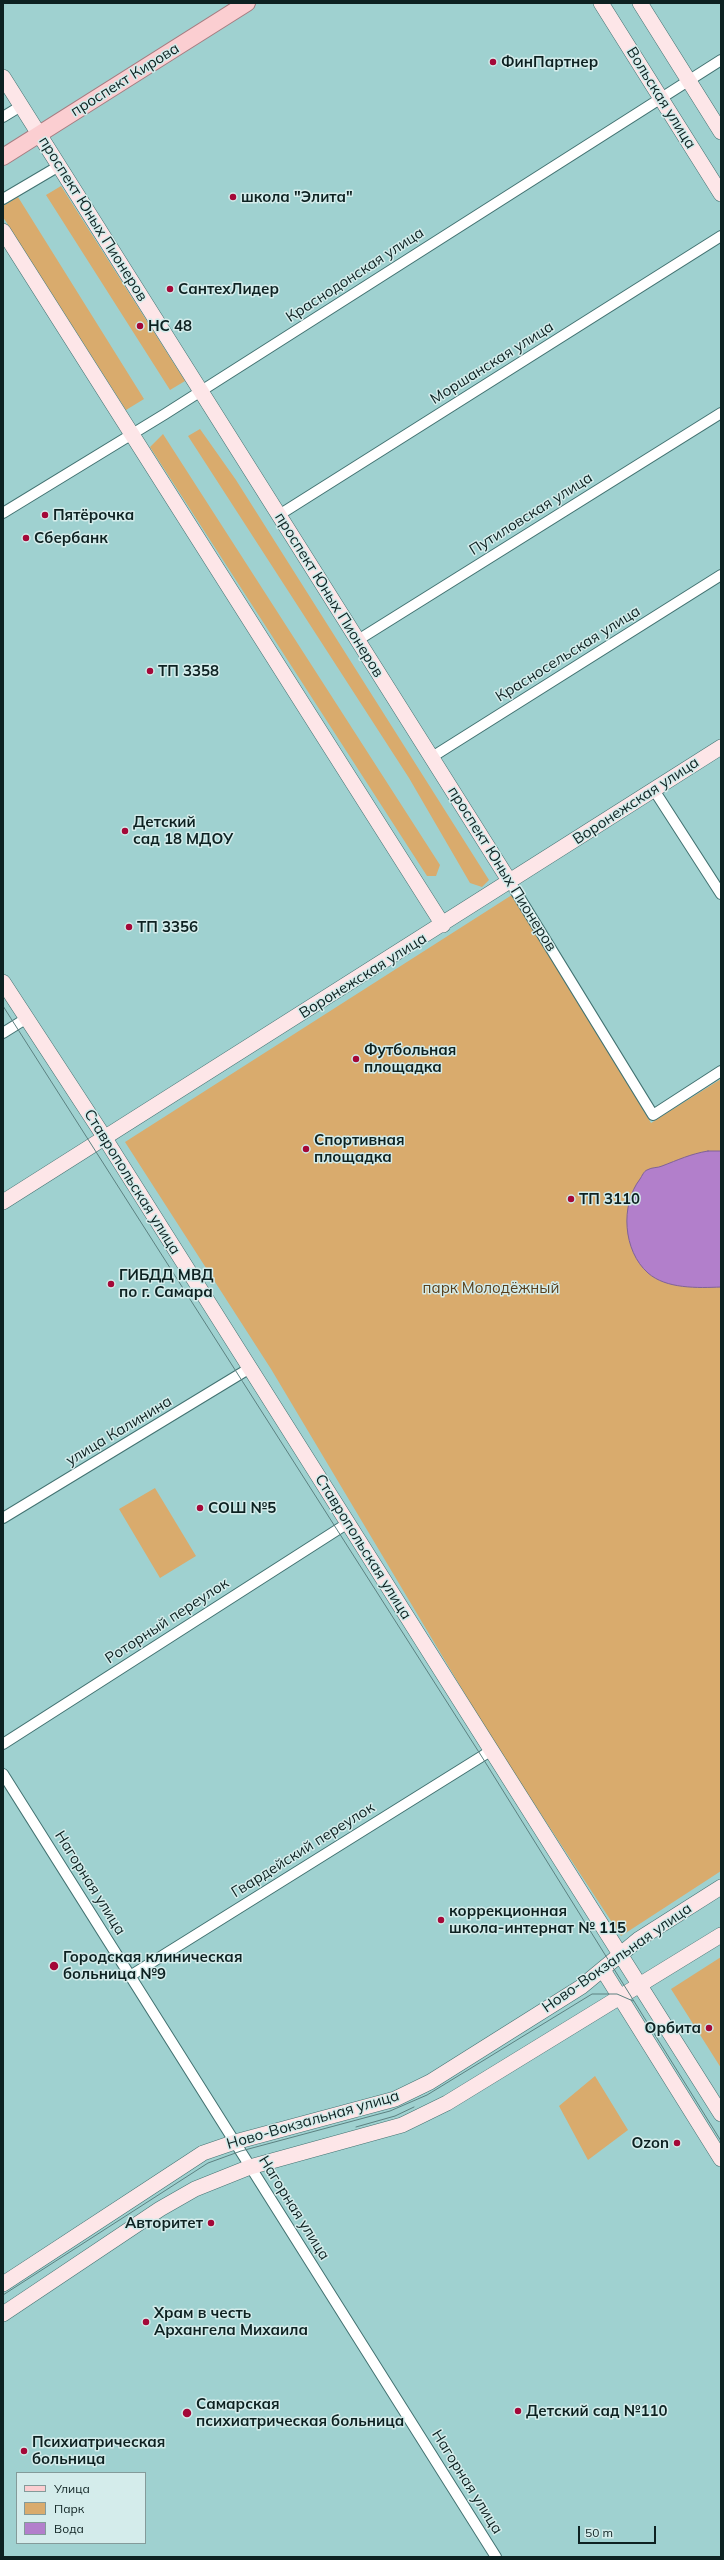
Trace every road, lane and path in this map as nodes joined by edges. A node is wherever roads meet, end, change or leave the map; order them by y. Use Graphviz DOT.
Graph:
graph roads {
  1 [pos="247,3"];
  2 [pos="601,3"];
  3 [pos="640,3"];
  4 [pos="721,60"];
  5 [pos="3,77"];
  6 [pos="688,80"];
  7 [pos="660,97"];
  8 [pos="21,106"];
  9 [pos="3,117"];
  10 [pos="721,132"];
  11 [pos="39,134"];
  12 [pos="3,157"];
  13 [pos="59,166"];
  14 [pos="721,194"];
  15 [pos="3,199"];
  16 [pos="3,231"];
  17 [pos="721,236"];
  18 [pos="201,391"];
  19 [pos="721,413"];
  20 [pos="131,433"];
  21 [pos="3,513"];
  22 [pos="279,515"];
  23 [pos="721,575"];
  24 [pos="358,640"];
  25 [pos="721,747"];
  26 [pos="432,757"];
  27 [pos="654,790"];
  28 [pos="510,882"];
  29 [pos="721,894"];
  30 [pos="443,924"];
  31 [pos="3,982"];
  32 [pos="27,1018"];
  33 [pos="3,1033"];
  34 [pos="721,1070"];
  35 [pos="105,1138"];
  36 [pos="3,1202"];
  37 [pos="250,1368"];
  38 [pos="3,1518"];
  39 [pos="348,1523"];
  40 [pos="3,1744"];
  41 [pos="492,1750"];
  42 [pos="3,1774"];
  43 [pos="721,1887"];
  44 [pos="721,1935"];
  45 [pos="620,1955"];
  46 [pos="603,1970"];
  47 [pos="130,1976"];
  48 [pos="639,1986"];
  49 [pos="619,1997"];
  50 [pos="721,2114"];
  51 [pos="235,2142"];
  52 [pos="721,2159"];
  53 [pos="250,2167"];
  54 [pos="3,2284"];
  55 [pos="3,2314"];
  56 [pos="496,2557"];
  1 -- 11 [label="main road, проспект Кирова"];
  2 -- 7 [label="street, Вольская улица"];
  3 -- 6 [label="street"];
  4 -- 6 [label="street, Краснодонская улица"];
  5 -- 8 [label="street, проспект Юных Пионеров"];
  6 -- 7 [label="street, Краснодонская улица"];
  6 -- 10 [label="street"];
  7 -- 14 [label="street, Вольская улица"];
  7 -- 18 [label="street, Краснодонская улица"];
  8 -- 9 [label="street"];
  8 -- 11 [label="street, проспект Юных Пионеров"];
  11 -- 12 [label="main road, проспект Кирова"];
  11 -- 13 [label="street, проспект Юных Пионеров"];
  13 -- 15 [label="street"];
  13 -- 18 [label="street, проспект Юных Пионеров"];
  16 -- 20 [label="street"];
  17 -- 22 [label="street, Моршанская улица"];
  18 -- 20 [label="street, Краснодонская улица"];
  18 -- 22 [label="street, проспект Юных Пионеров"];
  19 -- 24 [label="street, Путиловская улица"];
  20 -- 21 [label="street, Краснодонская улица"];
  20 -- 30 [label="street"];
  22 -- 24 [label="street, проспект Юных Пионеров"];
  23 -- 26 [label="street, Красносельская улица"];
  24 -- 26 [label="street, проспект Юных Пионеров"];
  25 -- 27 [label="street, Воронежская улица"];
  26 -- 28 [label="street, проспект Юных Пионеров"];
  27 -- 28 [label="street, Воронежская улица"];
  27 -- 29 [label="street"];
  28 -- 30 [label="street, Воронежская улица"];
  28 -- 34 [label="street, проспект Юных Пионеров"];
  30 -- 35 [label="street, Воронежская улица"];
  31 -- 32 [label="street, Ставропольская улица"];
  32 -- 33 [label="street"];
  32 -- 35 [label="street, Ставропольская улица"];
  35 -- 36 [label="street, Воронежская улица"];
  35 -- 37 [label="street, Ставропольская улица"];
  37 -- 38 [label="street, улица Калинина"];
  37 -- 39 [label="street, Ставропольская улица"];
  39 -- 40 [label="street, Роторный переулок"];
  39 -- 41 [label="street, Ставропольская улица"];
  41 -- 45 [label="street, Ставропольская улица"];
  41 -- 47 [label="street, Гвардейский переулок"];
  42 -- 47 [label="street, Нагорная улица"];
  43 -- 45 [label="street, Ново-Вокзальная улица"];
  44 -- 48 [label="street, Ново-Вокзальная улица"];
  45 -- 46 [label="street, Ново-Вокзальная улица"];
  45 -- 48 [label="street, Ставропольская улица"];
  46 -- 49 [label="street"];
  46 -- 51 [label="street, Ново-Вокзальная улица"];
  47 -- 51 [label="street, Нагорная улица"];
  48 -- 49 [label="street, Ново-Вокзальная улица"];
  48 -- 50 [label="street, Ставропольская улица"];
  49 -- 52 [label="street"];
  49 -- 53 [label="street, Ново-Вокзальная улица"];
  51 -- 53 [label="street, Нагорная улица"];
  51 -- 54 [label="street, Ново-Вокзальная улица"];
  53 -- 55 [label="street, Ново-Вокзальная улица"];
  53 -- 56 [label="street, Нагорная улица"];
}
